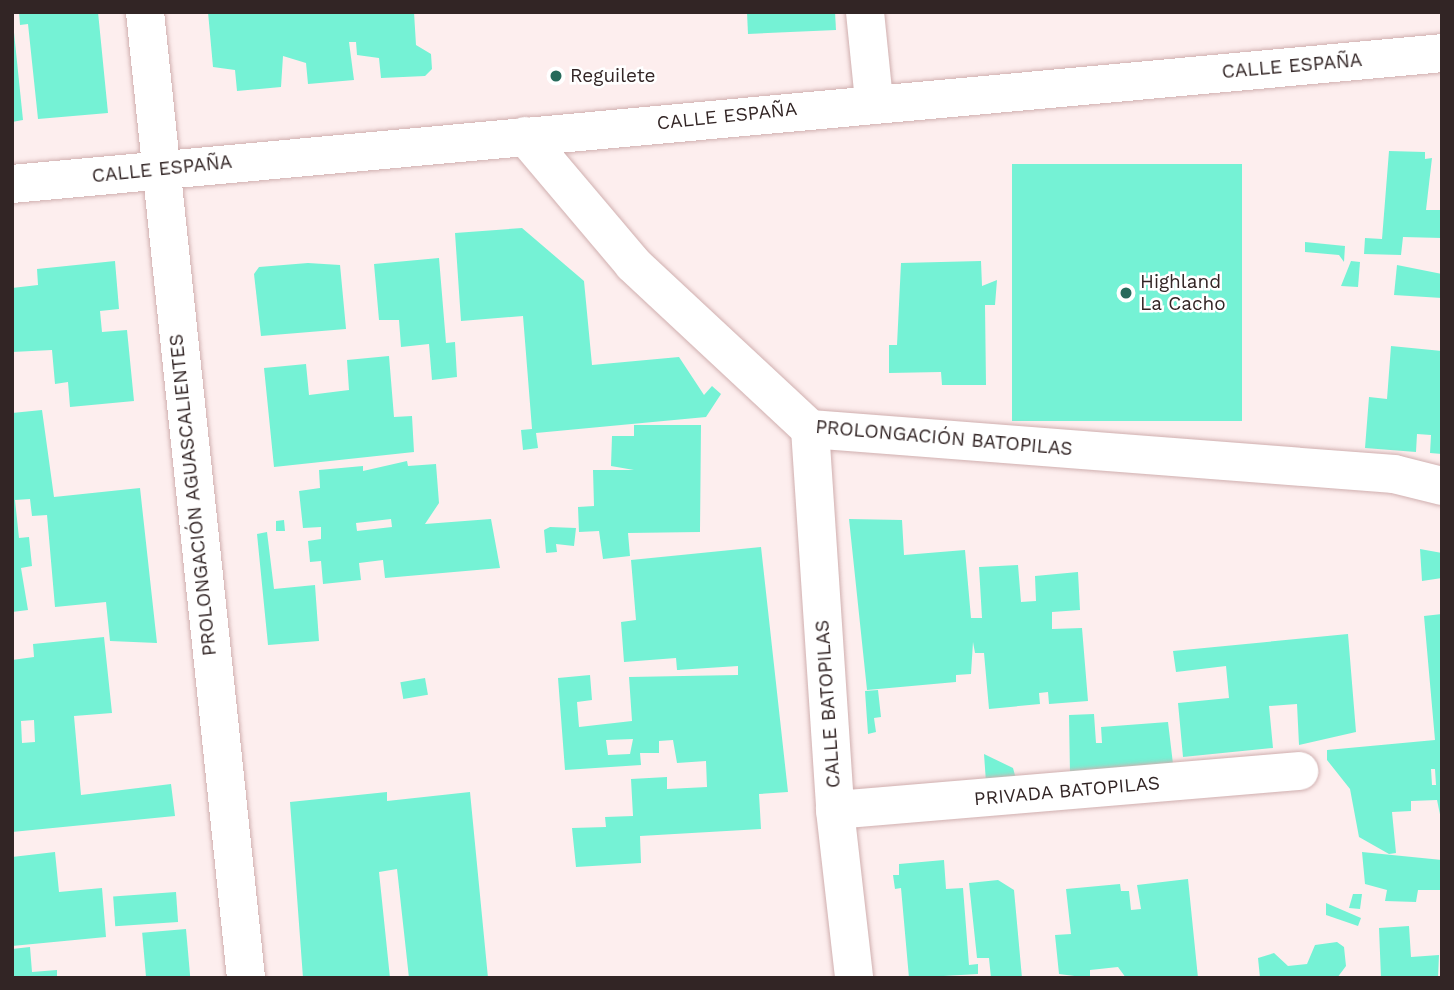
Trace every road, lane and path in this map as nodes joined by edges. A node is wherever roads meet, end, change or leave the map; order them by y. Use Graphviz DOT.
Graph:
graph roads {
  1 [pos="145,12"];
  2 [pos="866,12"];
  3 [pos="1442,53"];
  4 [pos="874,101"];
  5 [pos="525,136"];
  6 [pos="157,169"];
  7 [pos="12,184"];
  8 [pos="810,429"];
  9 [pos="1442,486"];
  10 [pos="1298,771"];
  11 [pos="835,810"];
  12 [pos="246,978"];
  13 [pos="854,978"];
  1 -- 6 [label="street, PROLONGACIÓN AGUASCALIENTES"];
  2 -- 4 [label="street"];
  3 -- 4 [label="street, CALLE ESPAÑA"];
  4 -- 5 [label="street, CALLE ESPAÑA"];
  5 -- 6 [label="street, CALLE ESPAÑA"];
  5 -- 8 [label="street, PROLONGACIÓN BATOPILAS"];
  6 -- 7 [label="street, CALLE ESPAÑA"];
  6 -- 12 [label="street, PROLONGACIÓN AGUASCALIENTES"];
  8 -- 9 [label="street, PROLONGACIÓN BATOPILAS"];
  8 -- 11 [label="street, CALLE BATOPILAS"];
  10 -- 11 [label="street, PRIVADA BATOPILAS"];
  11 -- 13 [label="street, CALLE BATOPILAS"];
}
